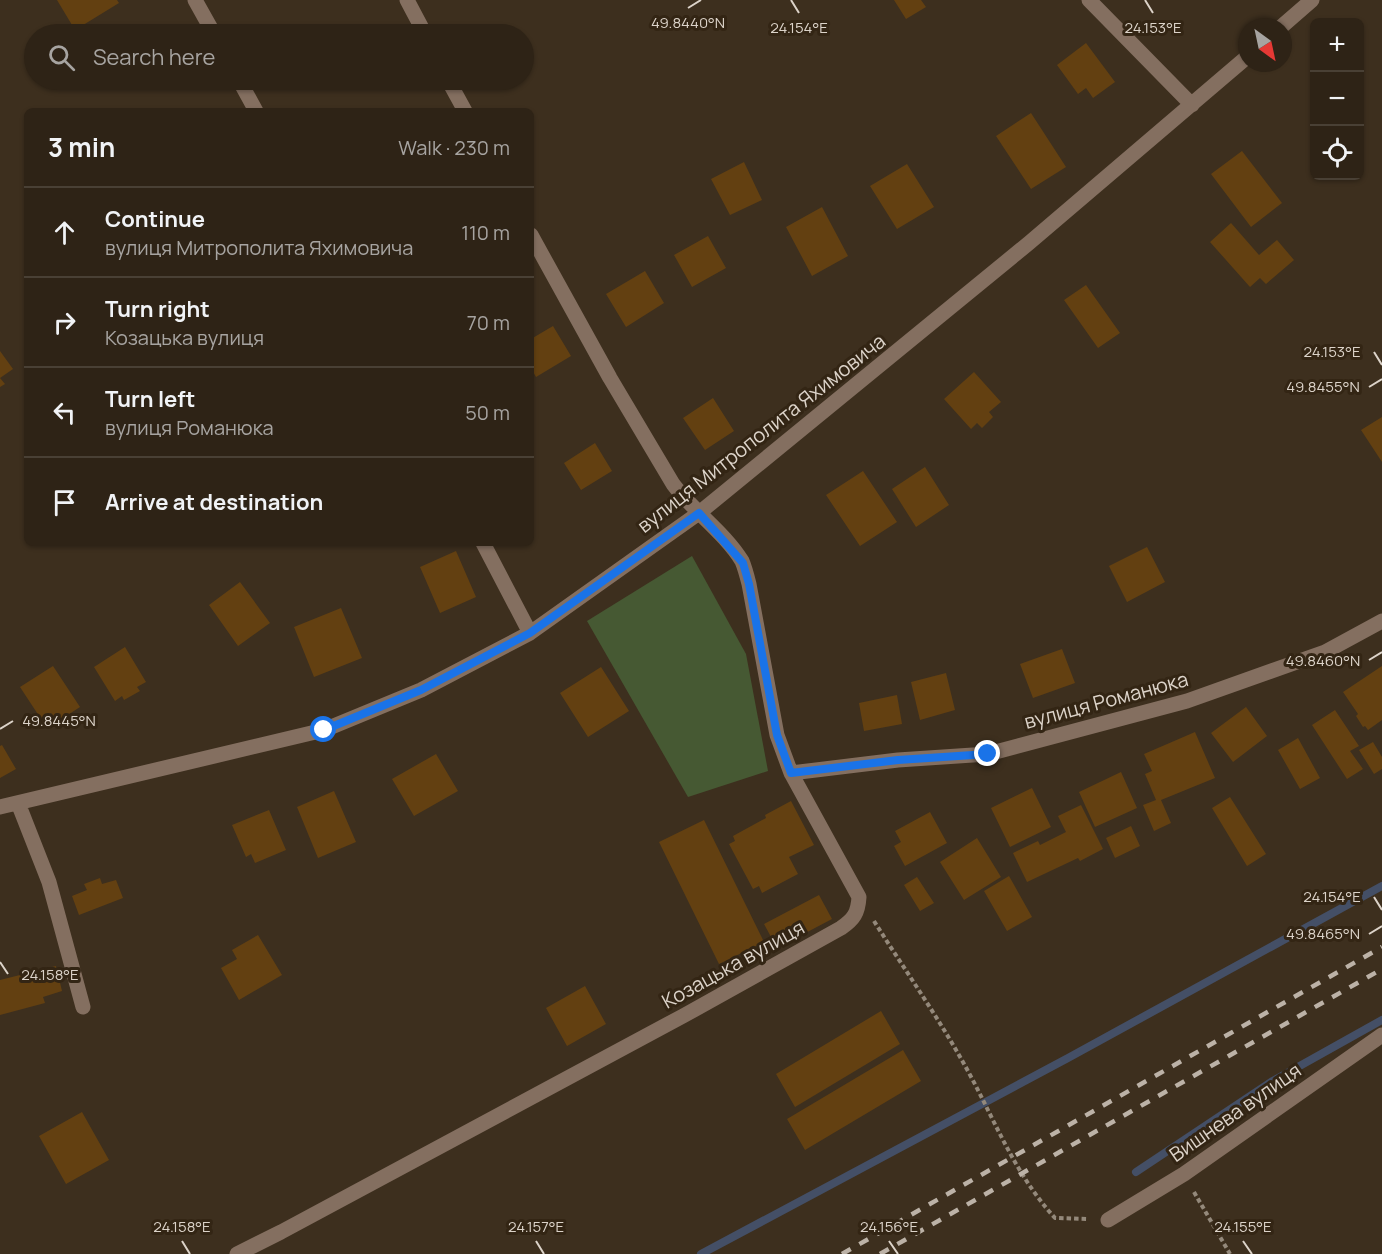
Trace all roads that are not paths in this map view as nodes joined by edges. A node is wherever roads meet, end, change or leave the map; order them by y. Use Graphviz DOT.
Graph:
graph roads {
  1 [pos="195,0"];
  2 [pos="407,0"];
  3 [pos="1089,0"];
  4 [pos="1312,0"];
  5 [pos="1291,18"];
  6 [pos="208,24"];
  7 [pos="420,24"];
  8 [pos="1238,65"];
  9 [pos="244,90"];
  10 [pos="453,90"];
  11 [pos="1192,105"];
  12 [pos="254,108"];
  13 [pos="463,108"];
  14 [pos="534,240"];
  15 [pos="699,513"];
  16 [pos="485,546"];
  17 [pos="1382,621"];
  18 [pos="530,633"];
  19 [pos="791,773"];
  20 [pos="18,803"];
  21 [pos="0,807"];
  22 [pos="83,1007"];
  23 [pos="1382,1035"];
  24 [pos="1108,1220"];
  25 [pos="237,1254"];
  1 -- 6 [label="street"];
  2 -- 7 [label="street"];
  3 -- 11 [label="street"];
  4 -- 5 [label="street"];
  8 -- 11 [label="street, вулиця Митрополита Яхимовича"];
  9 -- 12 [label="street"];
  10 -- 13 [label="street"];
  11 -- 15 [label="street, вулиця Митрополита Яхимовича"];
  14 -- 15 [label="street"];
  15 -- 18 [label="street, вулиця Митрополита Яхимовича"];
  15 -- 19 [label="street"];
  16 -- 18 [label="street"];
  17 -- 19 [label="street, вулиця Романюка"];
  18 -- 20 [label="street, вулиця Митрополита Яхимовича"];
  19 -- 25 [label="street, Козацька вулиця"];
  20 -- 21 [label="street, вулиця Митрополита Яхимовича"];
  20 -- 22 [label="street"];
  23 -- 24 [label="street, Вишнева вулиця"];
}
